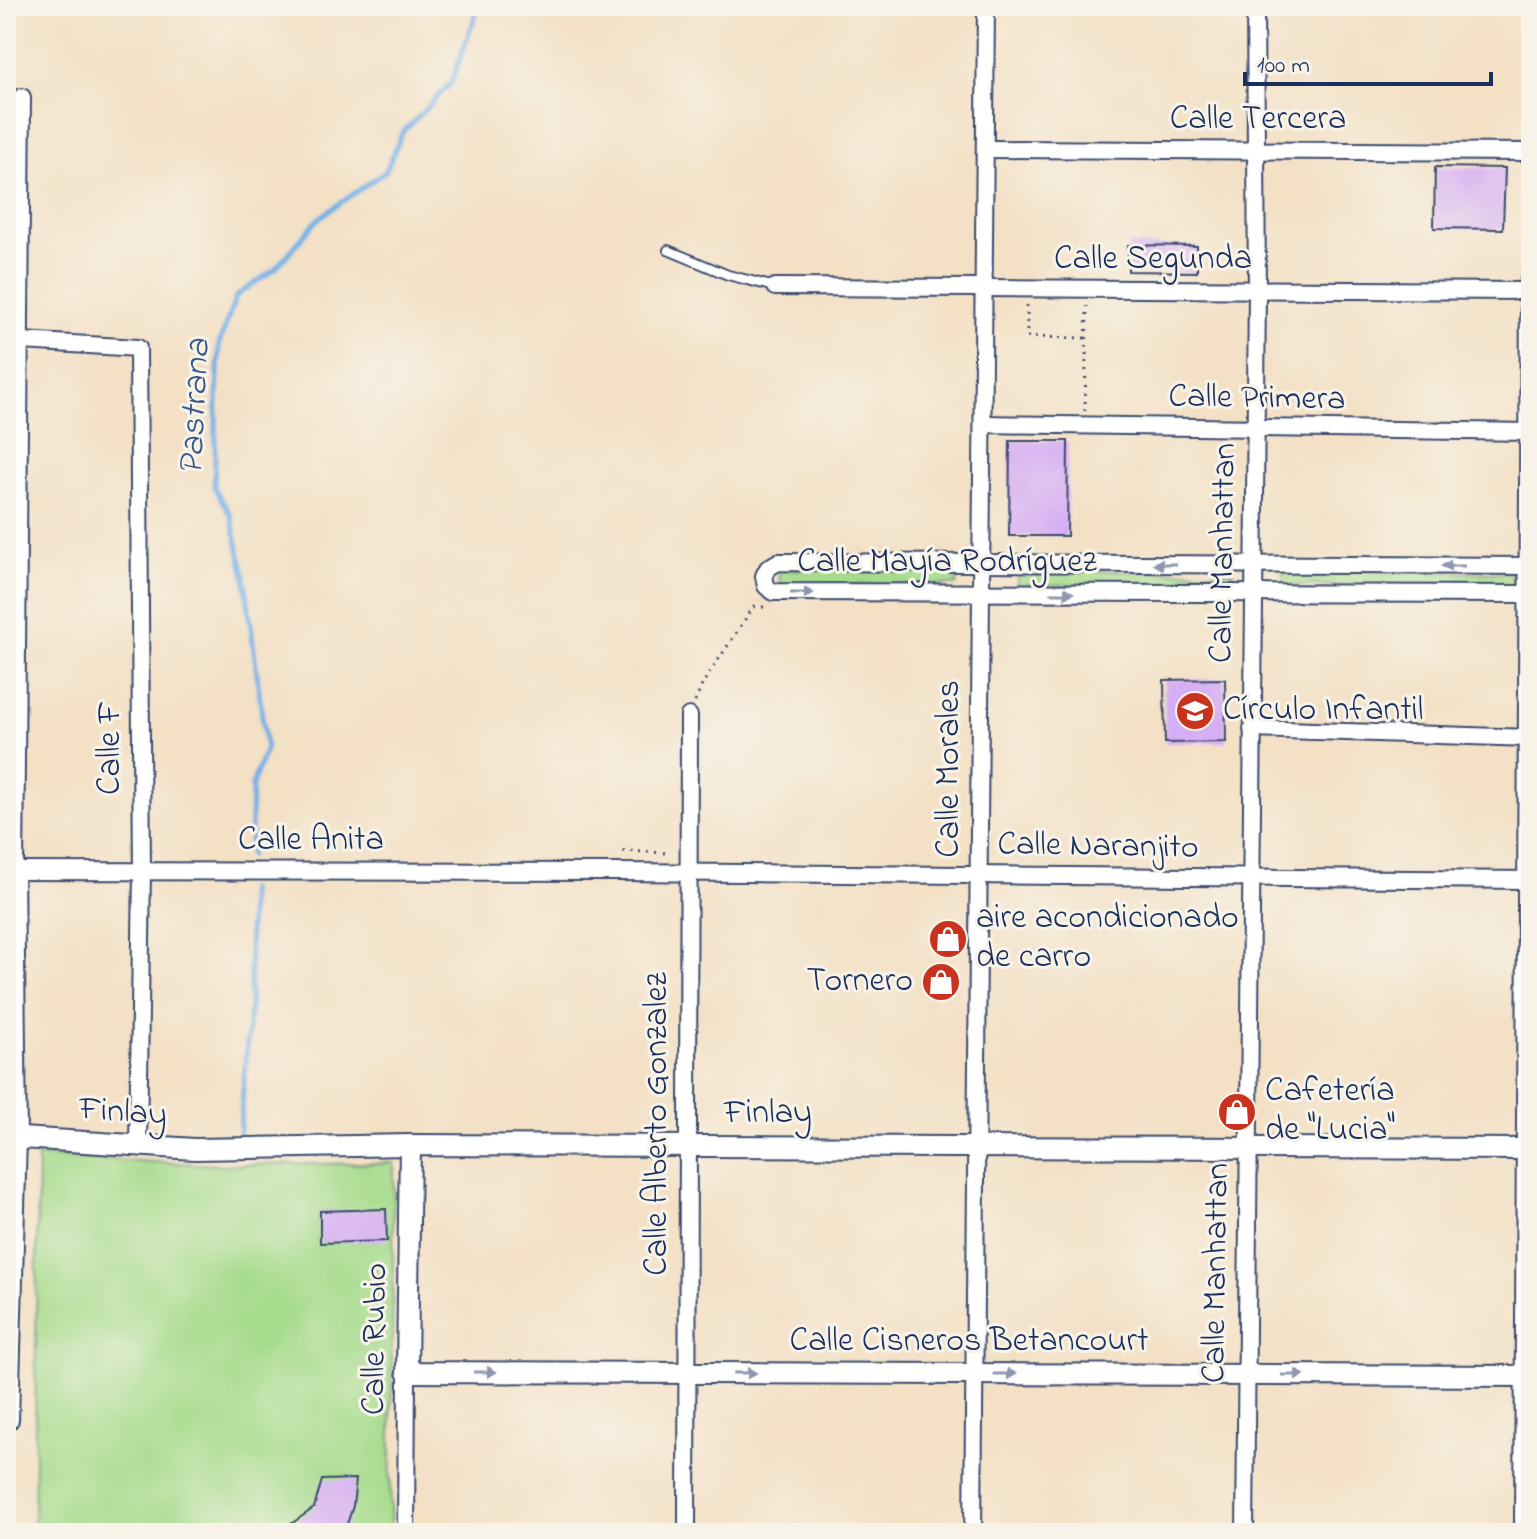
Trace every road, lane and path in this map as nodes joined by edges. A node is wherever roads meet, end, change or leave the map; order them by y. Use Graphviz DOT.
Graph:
graph roads {
  1 [pos="986,6"];
  2 [pos="1255,6"];
  3 [pos="22,97"];
  4 [pos="985,149"];
  5 [pos="1257,150"];
  6 [pos="1531,152"];
  7 [pos="668,250"];
  8 [pos="1531,279"];
  9 [pos="775,287"];
  10 [pos="984,289"];
  11 [pos="1028,289"];
  12 [pos="1088,290"];
  13 [pos="1257,291"];
  14 [pos="1531,291"];
  15 [pos="1087,338"];
  16 [pos="13,340"];
  17 [pos="983,424"];
  18 [pos="1085,426"];
  19 [pos="1255,430"];
  20 [pos="1530,432"];
  21 [pos="981,563"];
  22 [pos="1253,565"];
  23 [pos="1530,566"];
  24 [pos="766,586"];
  25 [pos="981,593"];
  26 [pos="1253,594"];
  27 [pos="1530,594"];
  28 [pos="689,716"];
  29 [pos="1252,729"];
  30 [pos="1530,738"];
  31 [pos="11,871"];
  32 [pos="142,871"];
  33 [pos="616,872"];
  34 [pos="689,873"];
  35 [pos="979,876"];
  36 [pos="1251,878"];
  37 [pos="1530,880"];
  38 [pos="12,1137"];
  39 [pos="410,1145"];
  40 [pos="688,1146"];
  41 [pos="138,1147"];
  42 [pos="976,1147"];
  43 [pos="1248,1148"];
  44 [pos="1529,1149"];
  45 [pos="407,1372"];
  46 [pos="688,1373"];
  47 [pos="975,1374"];
  48 [pos="1246,1375"];
  49 [pos="1529,1376"];
  50 [pos="8,1418"];
  51 [pos="12,1533"];
  52 [pos="406,1533"];
  53 [pos="687,1533"];
  54 [pos="973,1533"];
  55 [pos="1245,1533"];
  56 [pos="1525,1533"];
  1 -- 4 [label="street, Calle Morales"];
  2 -- 5 [label="street, Calle Manhattan"];
  3 -- 16 [label="street"];
  4 -- 5 [label="street, Calle Tercera"];
  4 -- 10 [label="street, Calle Morales"];
  5 -- 6 [label="street, Calle Tercera"];
  5 -- 13 [label="street, Calle Manhattan"];
  7 -- 9 [label="lane"];
  8 -- 14 [label="street"];
  9 -- 10 [label="street, Calle Segunda"];
  10 -- 11 [label="street, Calle Segunda"];
  10 -- 17 [label="street, Calle Morales"];
  11 -- 12 [label="street, Calle Segunda"];
  11 -- 15 [label="path"];
  12 -- 13 [label="street, Calle Segunda"];
  12 -- 15 [label="path"];
  13 -- 14 [label="street, Calle Segunda"];
  13 -- 19 [label="street, Calle Manhattan"];
  14 -- 20 [label="street"];
  15 -- 18 [label="path"];
  16 -- 31 [label="street"];
  16 -- 32 [label="street, Calle F"];
  17 -- 18 [label="street, Calle Primera"];
  17 -- 21 [label="street, Calle Morales"];
  18 -- 19 [label="street, Calle Primera"];
  19 -- 20 [label="street, Calle Primera"];
  19 -- 22 [label="street, Calle Manhattan"];
  20 -- 23 [label="street"];
  22 -- 21 [label="street, Calle Mayía Rodríguez, one-way"];
  21 -- 24 [label="street, Calle Mayía Rodríguez"];
  21 -- 25 [label="street, Calle Morales"];
  23 -- 22 [label="street, Calle Mayía Rodríguez, one-way"];
  22 -- 26 [label="street, Calle Manhattan"];
  23 -- 27 [label="street"];
  24 -- 25 [label="street, Calle Mayía Rodríguez, one-way"];
  24 -- 28 [label="path"];
  25 -- 26 [label="street, Calle Mayía Rodríguez, one-way"];
  25 -- 35 [label="street, Calle Morales"];
  26 -- 27 [label="street, Calle Mayía Rodríguez"];
  26 -- 29 [label="street, Calle Manhattan"];
  27 -- 30 [label="street"];
  28 -- 34 [label="street, Calle Alberto Gonzalez"];
  29 -- 30 [label="street"];
  29 -- 36 [label="street, Calle Manhattan"];
  30 -- 37 [label="street"];
  31 -- 32 [label="street, Calle Anita"];
  31 -- 38 [label="street"];
  32 -- 33 [label="street, Calle Anita"];
  32 -- 41 [label="street, Calle F"];
  33 -- 34 [label="street, Calle Naranjito"];
  34 -- 35 [label="street, Calle Naranjito"];
  34 -- 40 [label="street, Calle Alberto Gonzalez"];
  35 -- 36 [label="street, Calle Naranjito"];
  35 -- 42 [label="street, Calle Morales"];
  36 -- 37 [label="street, Calle Naranjito"];
  36 -- 43 [label="street, Calle Manhattan"];
  37 -- 44 [label="street"];
  38 -- 41 [label="street, Finlay"];
  38 -- 50 [label="street"];
  39 -- 40 [label="street, Finlay"];
  39 -- 41 [label="street, Finlay"];
  39 -- 45 [label="street, Calle Rubio"];
  40 -- 42 [label="street, Finlay"];
  40 -- 46 [label="street, Calle Alberto Gonzalez"];
  42 -- 43 [label="street, Finlay"];
  42 -- 47 [label="street, Calle Morales"];
  43 -- 44 [label="street, Finlay"];
  43 -- 48 [label="street, Calle Manhattan"];
  44 -- 49 [label="street"];
  45 -- 46 [label="street, Calle Cisneros Betancourt, one-way"];
  45 -- 52 [label="street, Calle Rubio"];
  46 -- 47 [label="street, Calle Cisneros Betancourt, one-way"];
  46 -- 53 [label="street, Calle Alberto Gonzalez"];
  47 -- 48 [label="street, Calle Cisneros Betancourt, one-way"];
  47 -- 54 [label="street, Calle Morales"];
  48 -- 49 [label="street, Calle Cisneros Betancourt, one-way"];
  48 -- 55 [label="street, Calle Manhattan"];
  49 -- 56 [label="street"];
  50 -- 51 [label="path"];
}
